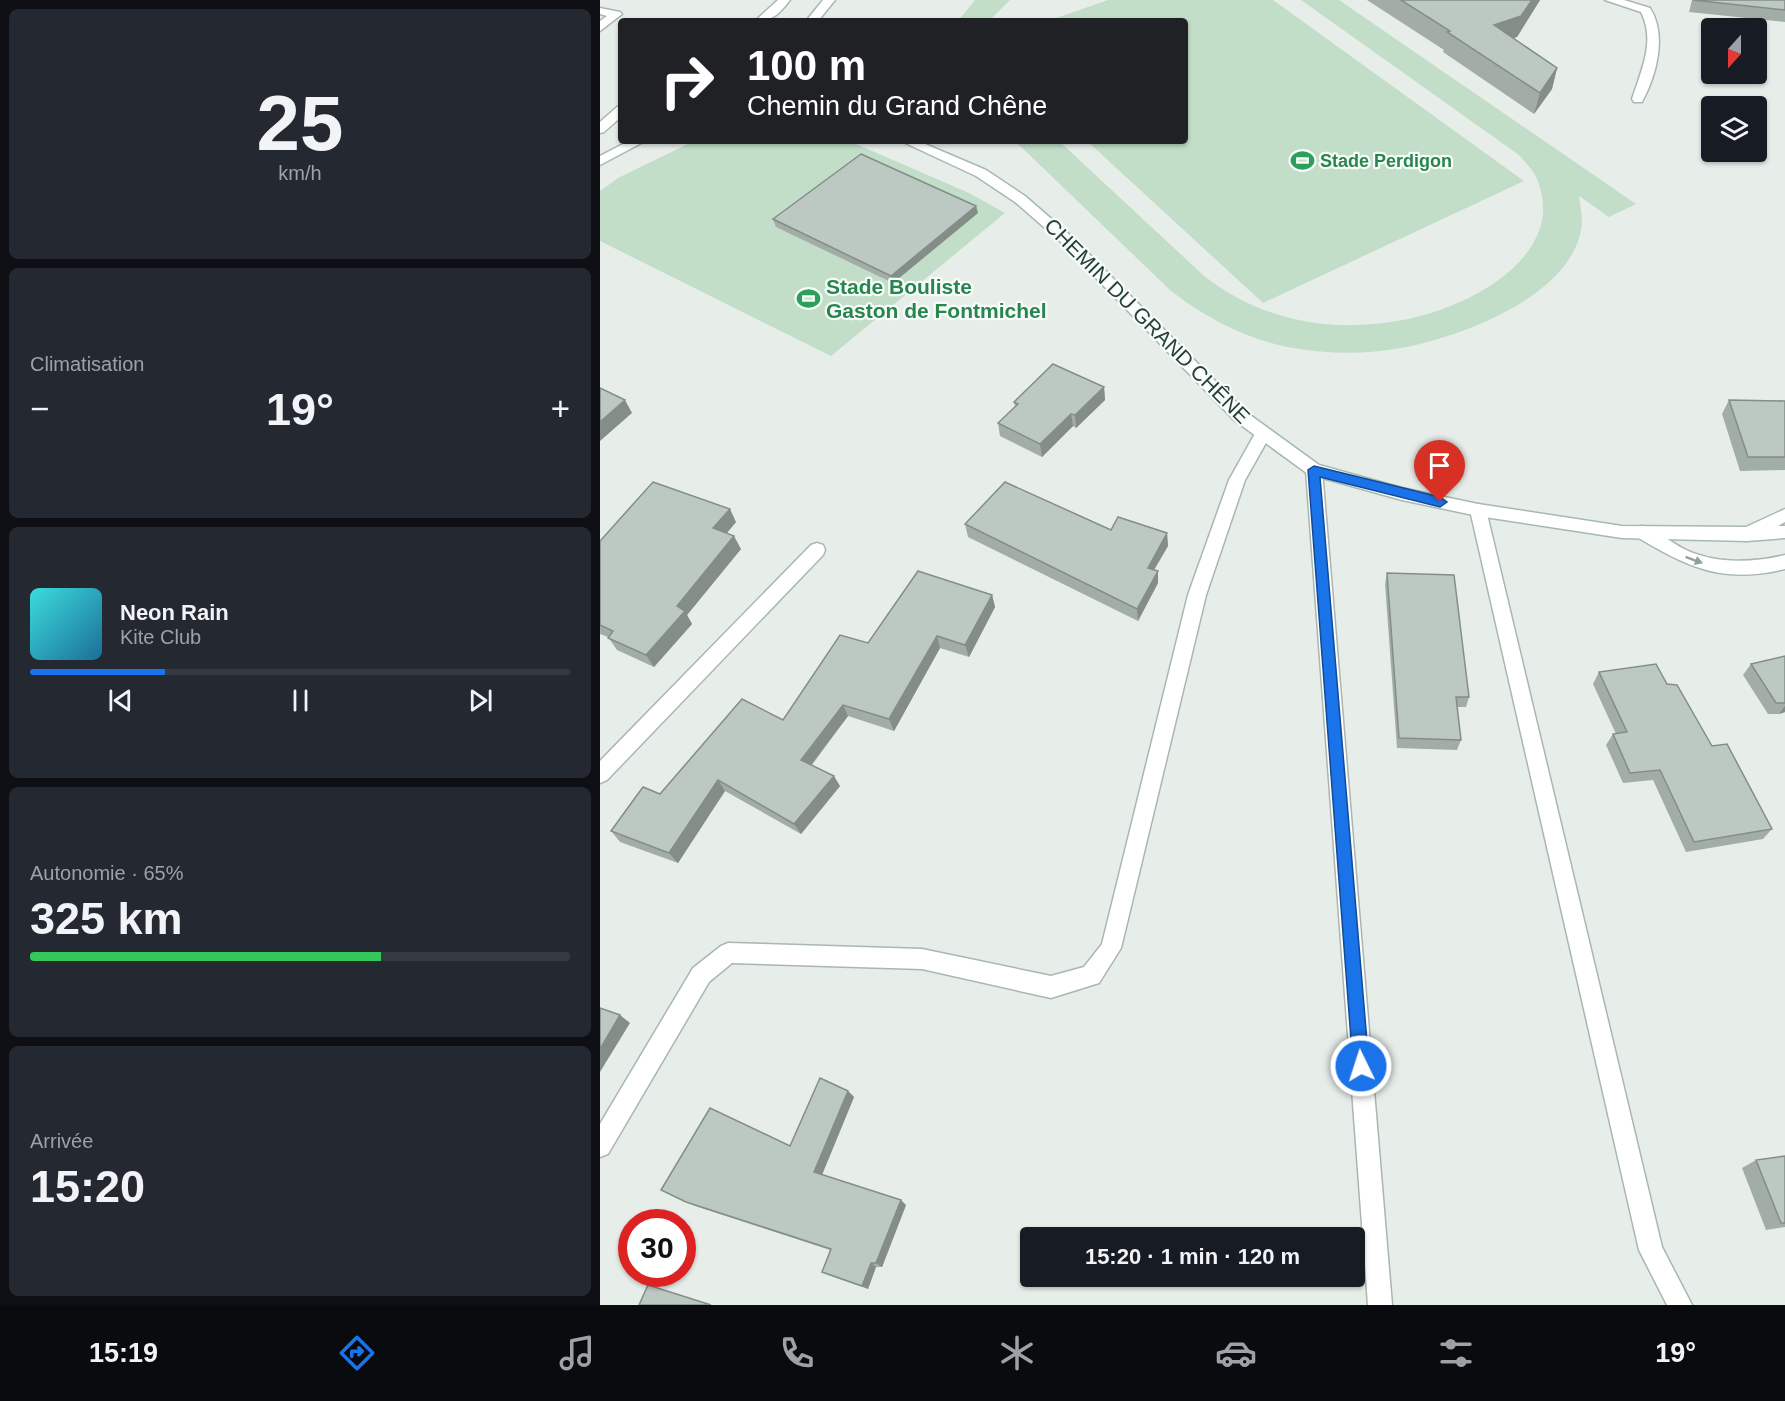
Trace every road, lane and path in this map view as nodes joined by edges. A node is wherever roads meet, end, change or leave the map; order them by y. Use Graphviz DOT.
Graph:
graph roads {
  1 [pos="784,0"];
  2 [pos="829,0"];
  3 [pos="1611,0"];
  4 [pos="600,10"];
  5 [pos="771,17"];
  6 [pos="814,18"];
  7 [pos="600,27"];
  8 [pos="1638,99"];
  9 [pos="618,113"];
  10 [pos="600,129"];
  11 [pos="633,144"];
  12 [pos="915,144"];
  13 [pos="600,161"];
  14 [pos="1263,434"];
  15 [pos="1314,470"];
  16 [pos="1478,510"];
  17 [pos="1785,515"];
  18 [pos="1643,532"];
  19 [pos="1785,532"];
  20 [pos="1747,534"];
  21 [pos="816,550"];
  22 [pos="1785,562"];
  23 [pos="600,774"];
  24 [pos="600,1146"];
  25 [pos="1380,1305"];
  26 [pos="1680,1305"];
  1 -- 5 [label="street"];
  2 -- 6 [label="street"];
  3 -- 8 [label="street"];
  4 -- 7 [label="street"];
  9 -- 10 [label="street"];
  11 -- 13 [label="street"];
  12 -- 14 [label="street, CHEMIN DU GRAND CHÊNE"];
  14 -- 15 [label="street, CHEMIN DU GRAND CHÊNE"];
  14 -- 24 [label="street"];
  15 -- 16 [label="street, CHEMIN DU GRAND CHÊNE"];
  15 -- 25 [label="street"];
  16 -- 18 [label="street, CHEMIN DU GRAND CHÊNE"];
  16 -- 26 [label="street"];
  17 -- 20 [label="street, CHEMIN DU GRAND CHÊNE"];
  18 -- 20 [label="street, CHEMIN DU GRAND CHÊNE"];
  18 -- 22 [label="street, one-way"];
  19 -- 20 [label="street, CHEMIN DU GRAND CHÊNE"];
  21 -- 23 [label="street"];
}
